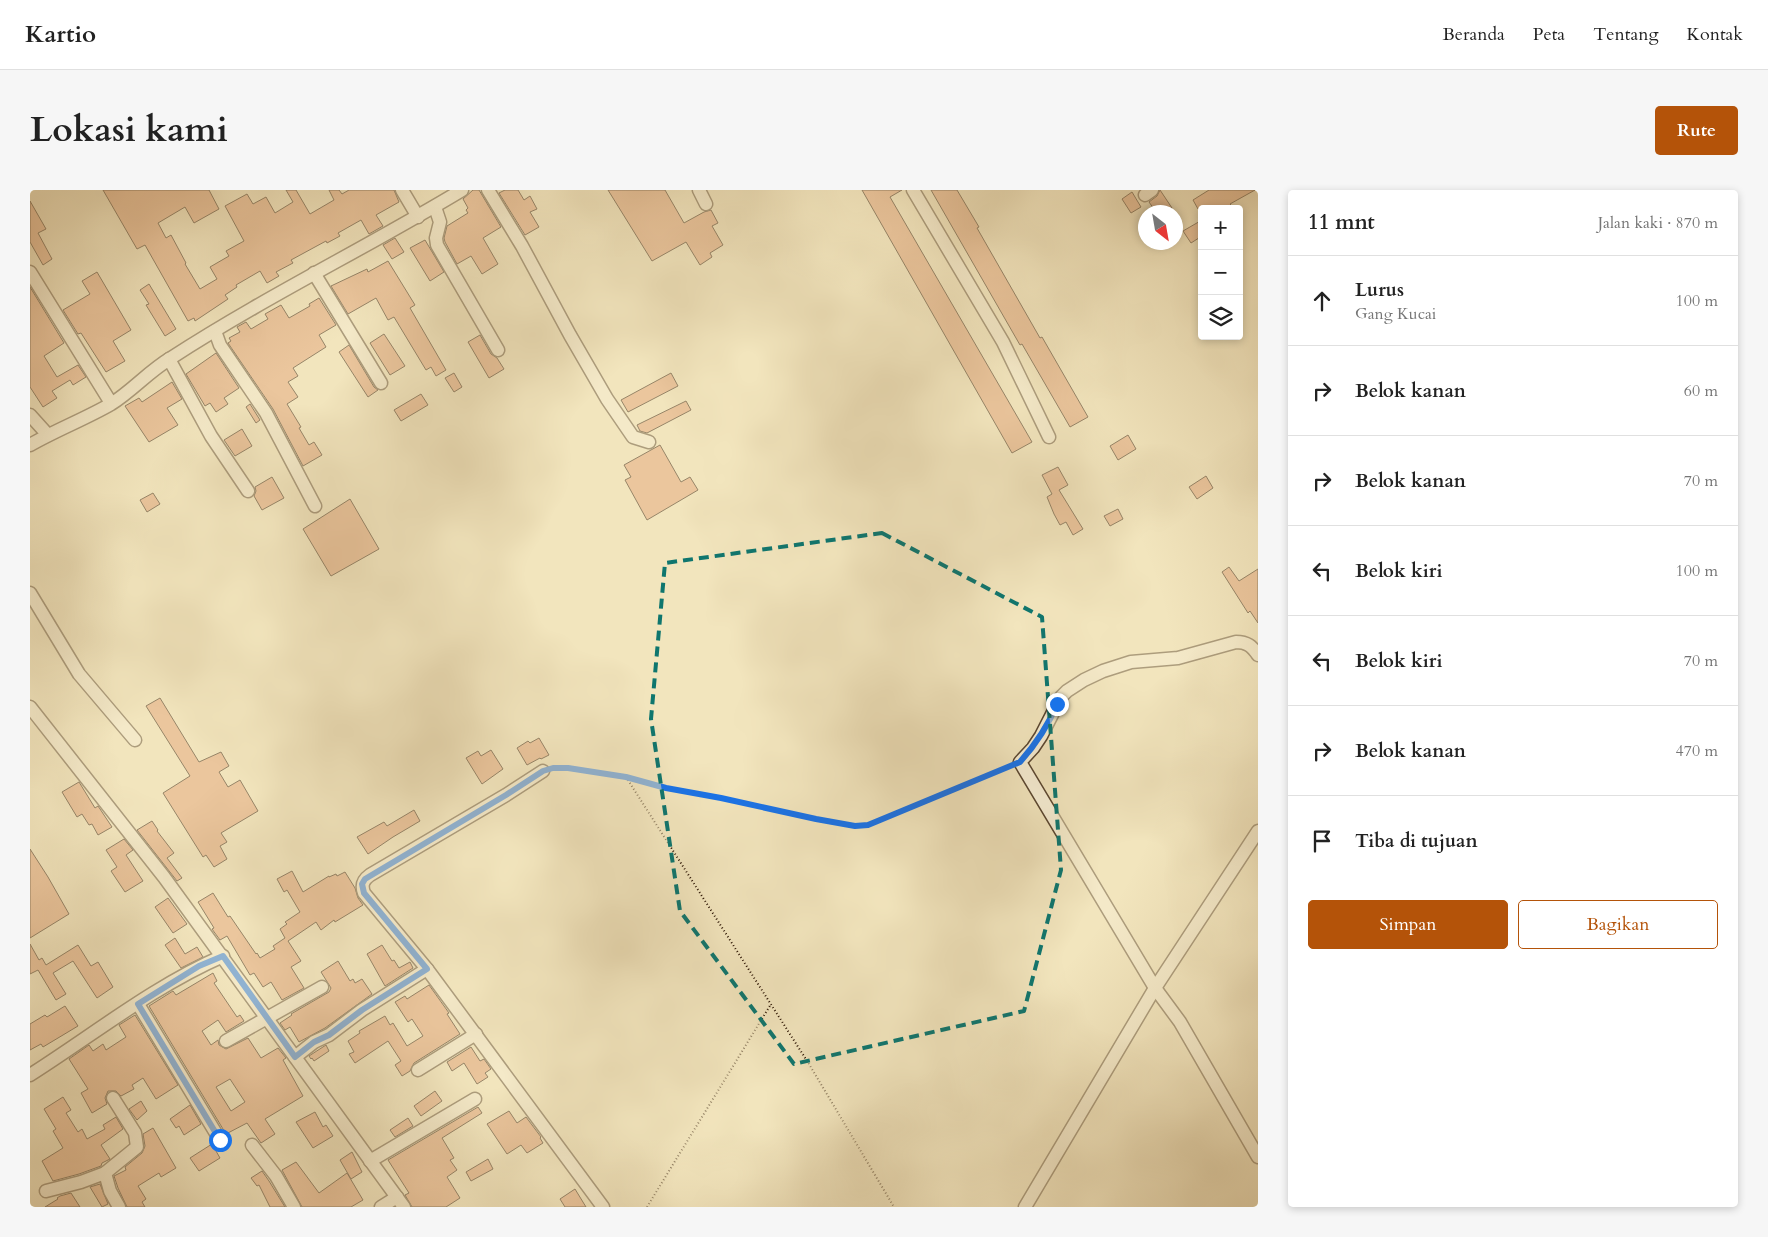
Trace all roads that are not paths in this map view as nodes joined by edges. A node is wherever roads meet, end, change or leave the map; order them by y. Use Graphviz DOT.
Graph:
graph roads {
  1 [pos="402,190"];
  2 [pos="462,190"];
  3 [pos="488,190"];
  4 [pos="699,190"];
  5 [pos="913,190"];
  6 [pos="706,204"];
  7 [pos="435,206"];
  8 [pos="418,217"];
  9 [pos="30,272"];
  10 [pos="314,273"];
  11 [pos="215,331"];
  12 [pos="498,350"];
  13 [pos="169,358"];
  14 [pos="381,383"];
  15 [pos="111,404"];
  16 [pos="30,415"];
  17 [pos="48,435"];
  18 [pos="1049,438"];
  19 [pos="649,442"];
  20 [pos="30,445"];
  21 [pos="248,491"];
  22 [pos="315,506"];
  23 [pos="30,593"];
  24 [pos="1258,655"];
  25 [pos="30,707"];
  26 [pos="135,740"];
  27 [pos="543,771"];
  28 [pos="1258,831"];
  29 [pos="223,956"];
  30 [pos="427,969"];
  31 [pos="322,986"];
  32 [pos="1156,988"];
  33 [pos="138,1004"];
  34 [pos="267,1018"];
  35 [pos="476,1034"];
  36 [pos="226,1041"];
  37 [pos="295,1057"];
  38 [pos="418,1070"];
  39 [pos="30,1075"];
  40 [pos="113,1098"];
  41 [pos="475,1099"];
  42 [pos="220,1140"];
  43 [pos="252,1145"];
  44 [pos="1258,1157"];
  45 [pos="370,1161"];
  46 [pos="106,1173"];
  47 [pos="46,1191"];
  48 [pos="400,1202"];
  49 [pos="119,1207"];
  50 [pos="294,1207"];
  51 [pos="381,1207"];
  52 [pos="603,1207"];
  53 [pos="1025,1207"];
  1 -- 8 [label="street"];
  2 -- 7 [label="street"];
  3 -- 19 [label="street"];
  4 -- 6 [label="street"];
  5 -- 18 [label="street"];
  7 -- 8 [label="street"];
  7 -- 12 [label="street"];
  8 -- 10 [label="street"];
  9 -- 15 [label="street"];
  10 -- 11 [label="street"];
  10 -- 14 [label="street"];
  11 -- 13 [label="street"];
  11 -- 22 [label="street"];
  13 -- 15 [label="street"];
  13 -- 21 [label="street"];
  15 -- 17 [label="street"];
  16 -- 17 [label="street"];
  17 -- 20 [label="street"];
  23 -- 26 [label="street"];
  24 -- 32 [label="street"];
  25 -- 29 [label="street"];
  27 -- 30 [label="street"];
  28 -- 32 [label="street"];
  29 -- 33 [label="street"];
  29 -- 34 [label="street"];
  30 -- 35 [label="street"];
  30 -- 37 [label="street"];
  31 -- 34 [label="street"];
  32 -- 44 [label="street"];
  32 -- 53 [label="street"];
  33 -- 39 [label="street"];
  33 -- 42 [label="street"];
  34 -- 36 [label="street"];
  34 -- 37 [label="street"];
  35 -- 38 [label="street"];
  35 -- 52 [label="street"];
  37 -- 45 [label="street"];
  40 -- 46 [label="street"];
  41 -- 45 [label="street"];
  43 -- 50 [label="street"];
  45 -- 48 [label="street"];
  46 -- 47 [label="street"];
  46 -- 49 [label="street"];
  48 -- 51 [label="street"];
}
